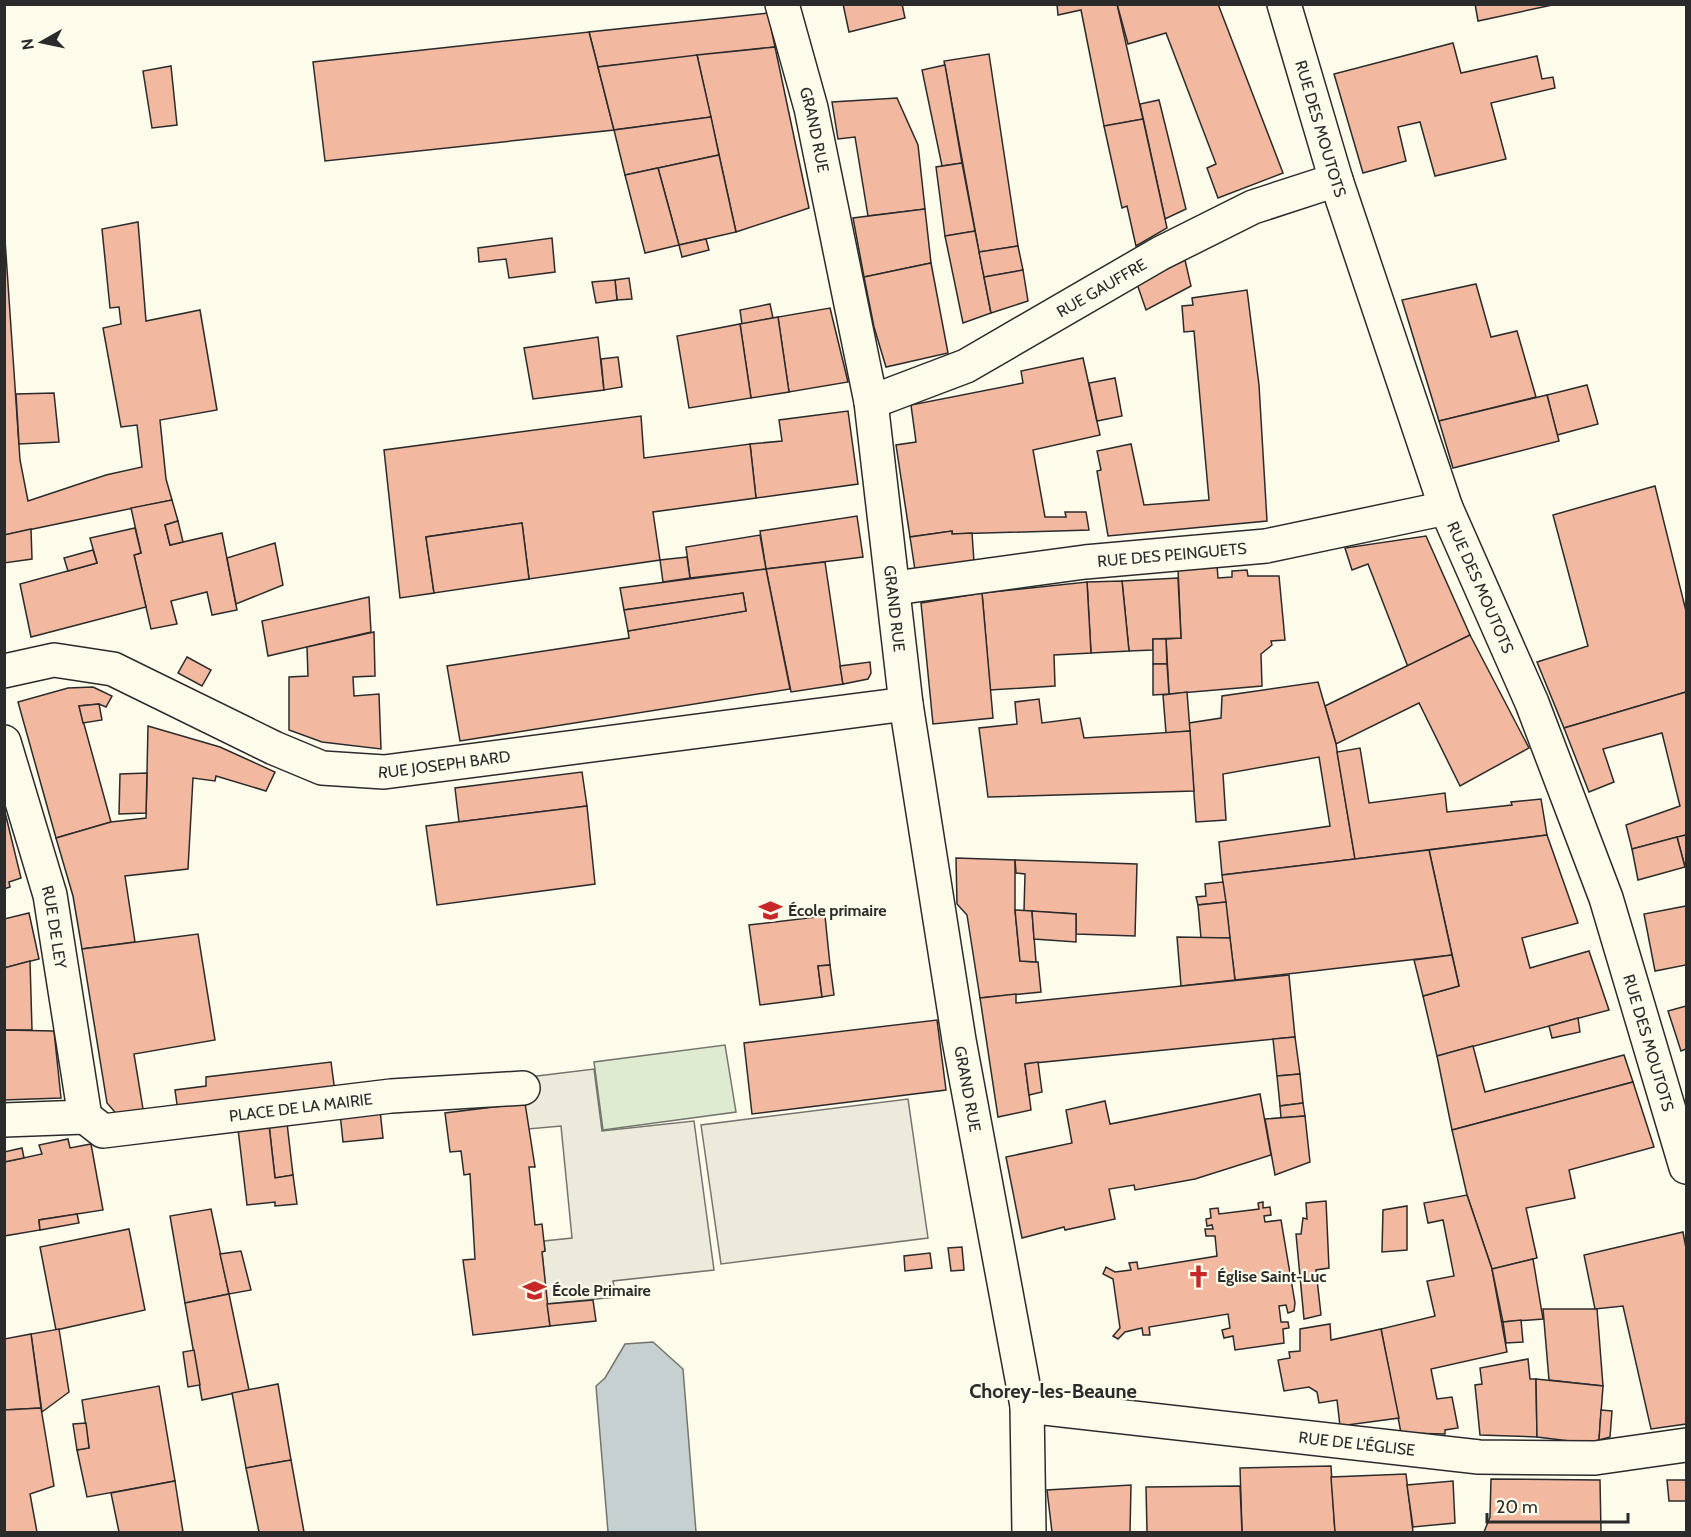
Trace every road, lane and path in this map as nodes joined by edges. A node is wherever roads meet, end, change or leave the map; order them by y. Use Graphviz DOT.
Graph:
graph roads {
  1 [pos="782,4"];
  2 [pos="1284,4"];
  3 [pos="1336,180"];
  4 [pos="871,402"];
  5 [pos="1446,508"];
  6 [pos="895,588"];
  7 [pos="4,671"];
  8 [pos="906,704"];
  9 [pos="4,742"];
  10 [pos="523,1088"];
  11 [pos="85,1117"];
  12 [pos="4,1120"];
  13 [pos="1686,1167"];
  14 [pos="1027,1406"];
  15 [pos="1686,1444"];
  16 [pos="1029,1533"];
  1 -- 4 [label="street, GRAND RUE"];
  2 -- 3 [label="street, RUE DES MOUTOTS"];
  3 -- 4 [label="street, RUE GAUFFRE"];
  3 -- 5 [label="street, RUE DES MOUTOTS"];
  4 -- 6 [label="street, GRAND RUE"];
  5 -- 6 [label="street, RUE DES PEINGUETS"];
  5 -- 13 [label="street, RUE DES MOUTOTS"];
  6 -- 8 [label="street, GRAND RUE"];
  7 -- 8 [label="street, RUE JOSEPH BARD"];
  8 -- 14 [label="street, GRAND RUE"];
  9 -- 11 [label="street, RUE DE LEY"];
  10 -- 11 [label="street, PLACE DE LA MAIRIE"];
  11 -- 12 [label="street"];
  14 -- 15 [label="street, RUE DE L'ÉGLISE"];
  14 -- 16 [label="street, GRAND RUE"];
}
